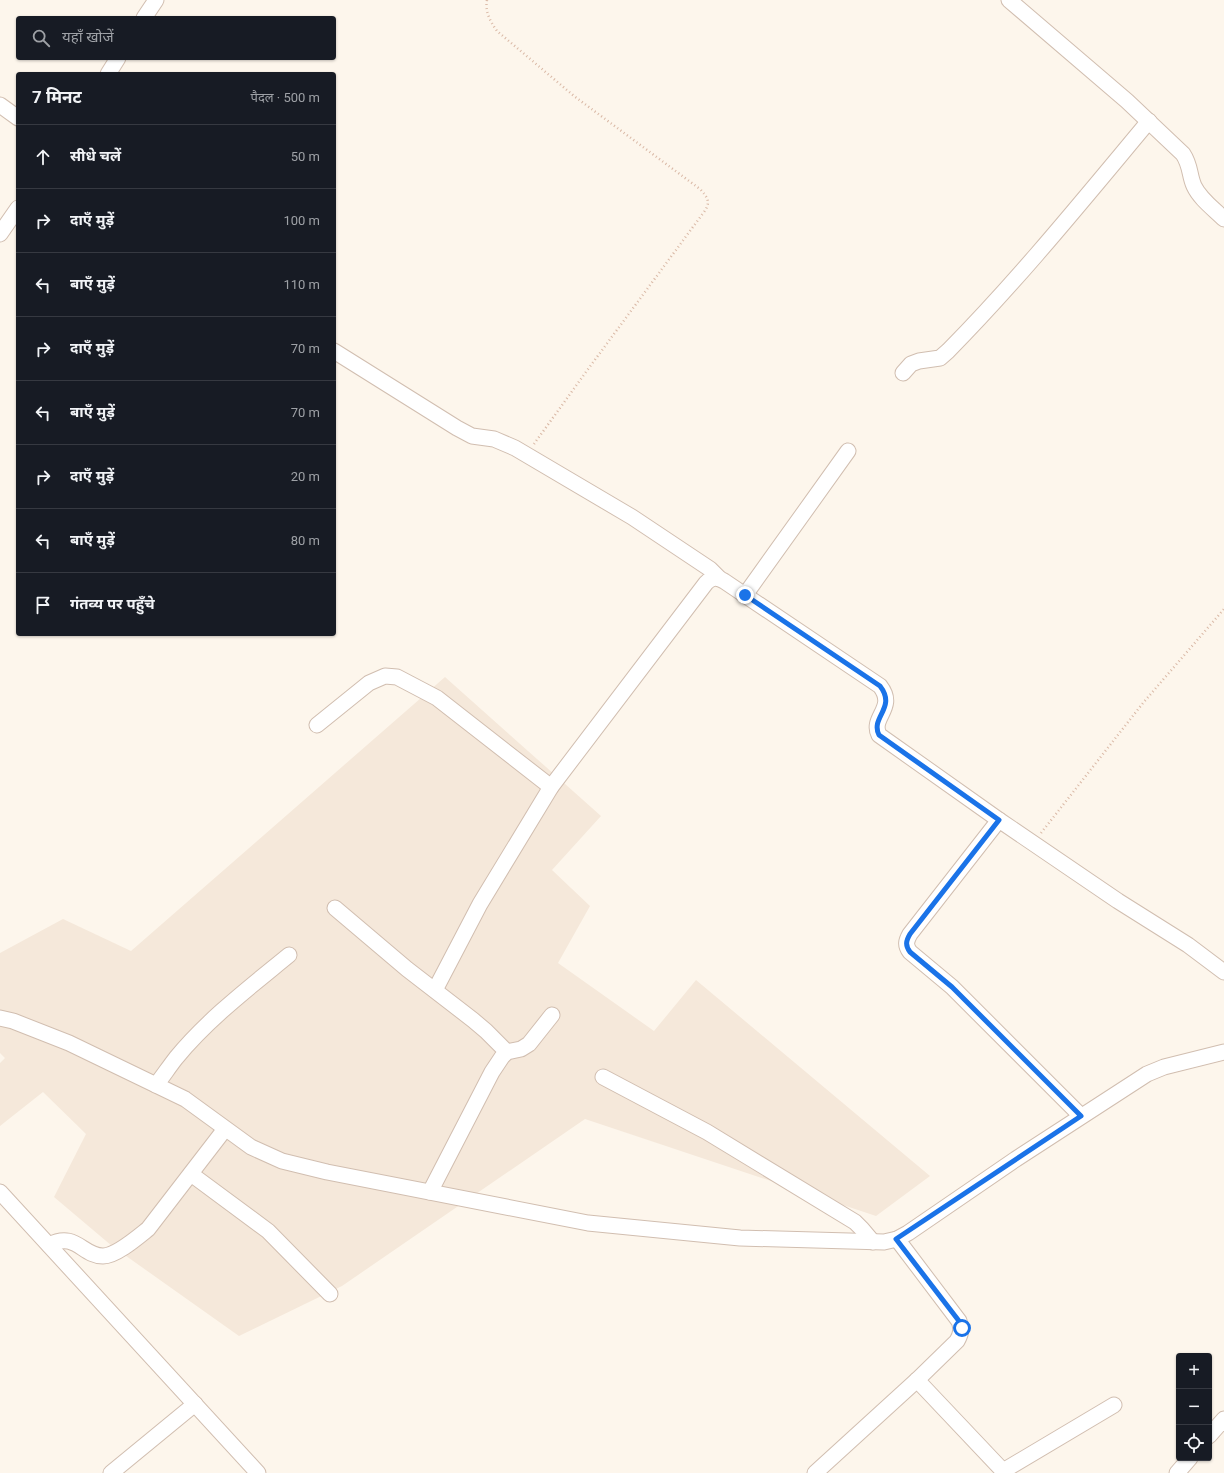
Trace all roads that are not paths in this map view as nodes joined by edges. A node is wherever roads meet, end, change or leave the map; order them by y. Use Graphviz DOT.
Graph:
graph roads {
  1 [pos="156,0"];
  2 [pos="1009,0"];
  3 [pos="145,16"];
  4 [pos="117,60"];
  5 [pos="109,72"];
  6 [pos="0,105"];
  7 [pos="16,117"];
  8 [pos="1149,121"];
  9 [pos="16,211"];
  10 [pos="1224,219"];
  11 [pos="0,234"];
  12 [pos="336,352"];
  13 [pos="903,373"];
  14 [pos="848,451"];
  15 [pos="719,578"];
  16 [pos="745,595"];
  17 [pos="317,725"];
  18 [pos="550,787"];
  19 [pos="999,820"];
  20 [pos="335,908"];
  21 [pos="289,955"];
  22 [pos="1224,972"];
  23 [pos="435,990"];
  24 [pos="552,1015"];
  25 [pos="0,1018"];
  26 [pos="507,1052"];
  27 [pos="1224,1052"];
  28 [pos="603,1077"];
  29 [pos="156,1085"];
  30 [pos="1081,1116"];
  31 [pos="225,1129"];
  32 [pos="191,1174"];
  33 [pos="0,1192"];
  34 [pos="430,1192"];
  35 [pos="896,1239"];
  36 [pos="873,1242"];
  37 [pos="49,1245"];
  38 [pos="330,1294"];
  39 [pos="917,1380"];
  40 [pos="195,1404"];
  41 [pos="1114,1405"];
  42 [pos="1224,1419"];
  43 [pos="1212,1433"];
  44 [pos="1187,1461"];
  45 [pos="1004,1472"];
  46 [pos="110,1473"];
  47 [pos="258,1473"];
  48 [pos="815,1473"];
  49 [pos="1177,1473"];
  1 -- 3 [label="street"];
  2 -- 8 [label="street"];
  4 -- 5 [label="street"];
  6 -- 7 [label="street"];
  8 -- 10 [label="street"];
  8 -- 13 [label="street"];
  9 -- 11 [label="street"];
  12 -- 15 [label="street"];
  14 -- 16 [label="street"];
  15 -- 16 [label="street"];
  15 -- 18 [label="street"];
  16 -- 19 [label="street"];
  17 -- 18 [label="street"];
  18 -- 23 [label="street"];
  19 -- 22 [label="street"];
  19 -- 30 [label="street"];
  20 -- 23 [label="street"];
  21 -- 29 [label="street"];
  23 -- 26 [label="street"];
  24 -- 26 [label="street"];
  25 -- 29 [label="street"];
  26 -- 34 [label="street"];
  27 -- 30 [label="street"];
  28 -- 36 [label="street"];
  29 -- 31 [label="street"];
  30 -- 35 [label="street"];
  31 -- 32 [label="street"];
  31 -- 34 [label="street"];
  32 -- 37 [label="street"];
  32 -- 38 [label="street"];
  33 -- 37 [label="street"];
  34 -- 36 [label="street"];
  35 -- 36 [label="street"];
  35 -- 39 [label="street"];
  37 -- 40 [label="street"];
  39 -- 45 [label="street"];
  39 -- 48 [label="street"];
  40 -- 46 [label="street"];
  40 -- 47 [label="street"];
  41 -- 45 [label="street"];
  42 -- 43 [label="street"];
  44 -- 49 [label="street"];
}
